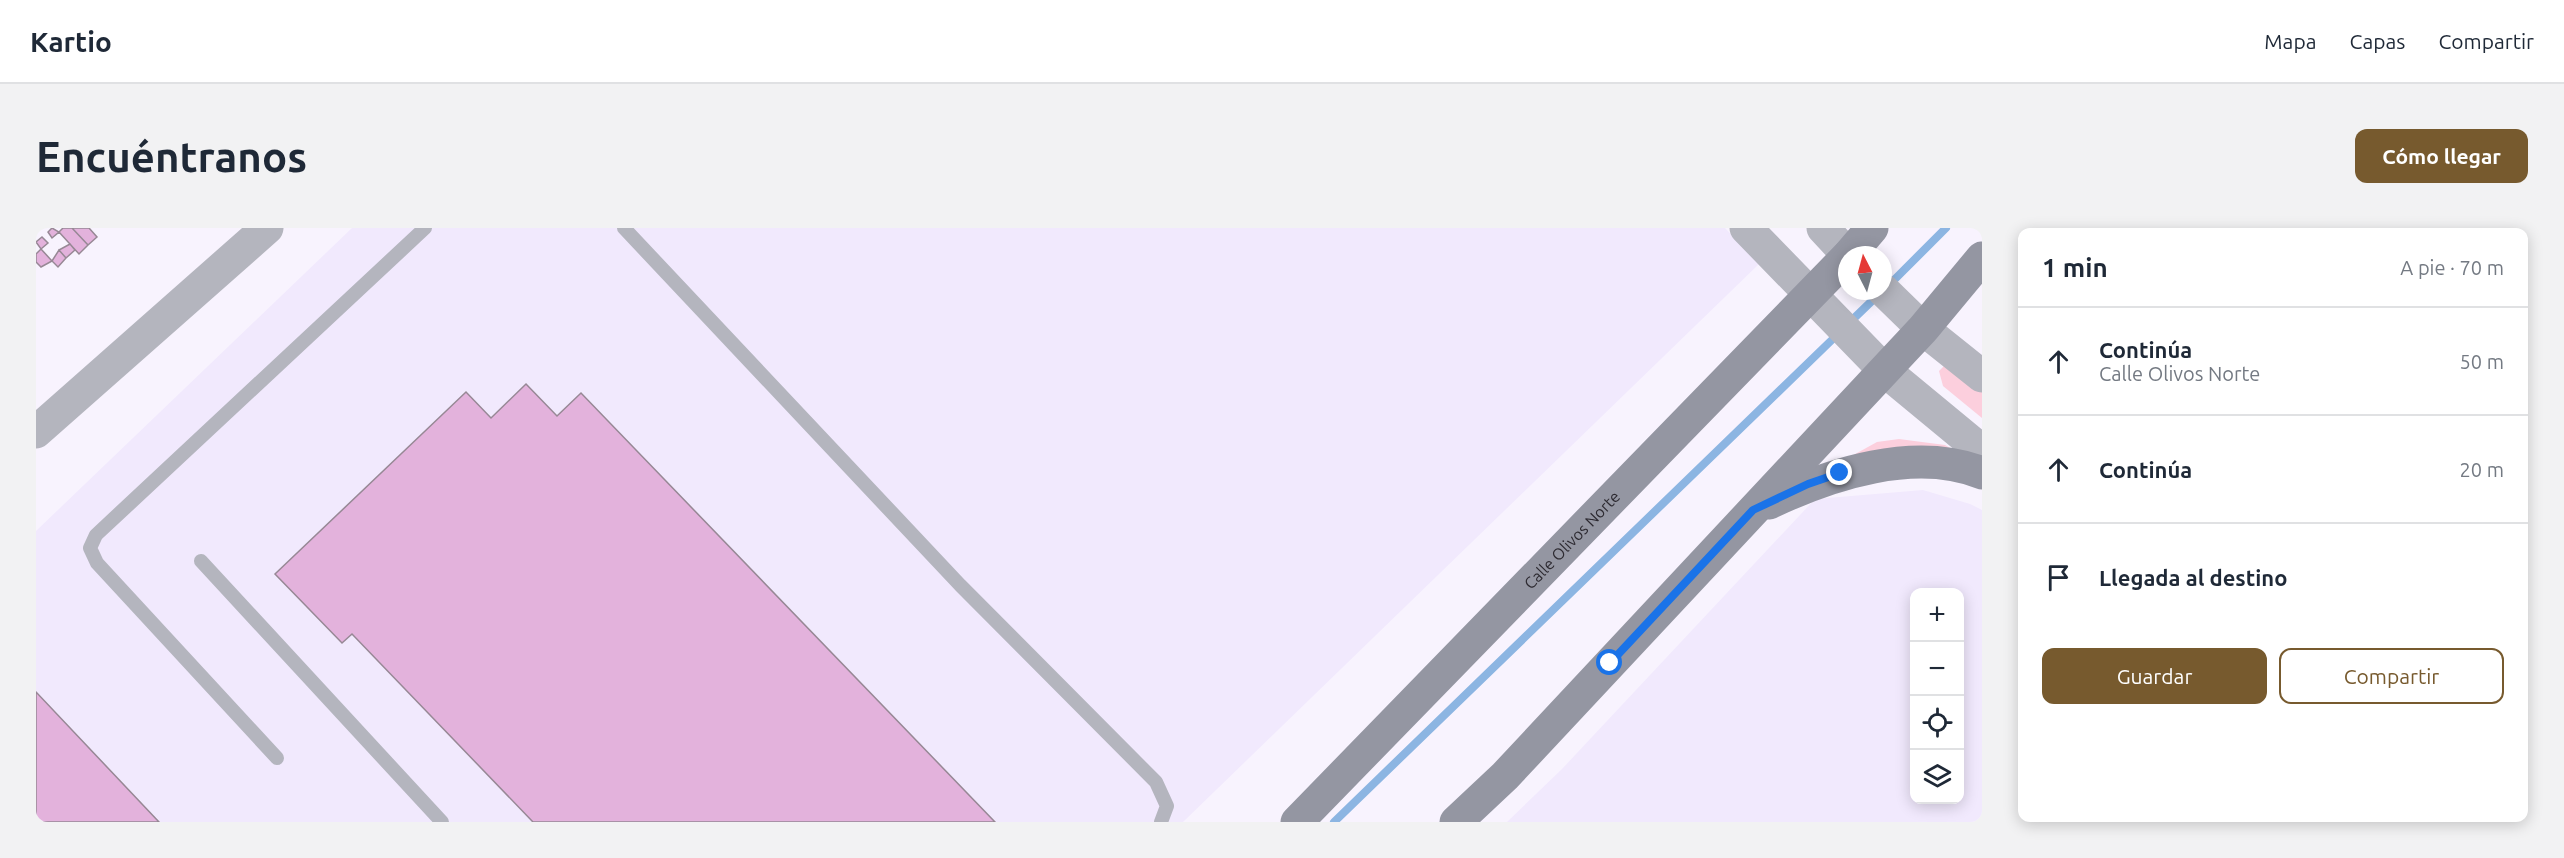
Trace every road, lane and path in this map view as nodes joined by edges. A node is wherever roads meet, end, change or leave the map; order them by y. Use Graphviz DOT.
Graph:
graph roads {
  1 [pos="267,228"];
  2 [pos="425,228"];
  3 [pos="624,228"];
  4 [pos="1746,228"];
  5 [pos="1823,228"];
  6 [pos="1872,228"];
  7 [pos="1839,246"];
  8 [pos="1857,246"];
  9 [pos="1982,258"];
  10 [pos="1838,267"];
  11 [pos="1810,296"];
  12 [pos="1892,299"];
  13 [pos="1923,329"];
  14 [pos="1884,370"];
  15 [pos="1982,376"];
  16 [pos="36,432"];
  17 [pos="1982,451"];
  18 [pos="1982,473"];
  19 [pos="1753,510"];
  20 [pos="201,561"];
  21 [pos="277,758"];
  22 [pos="442,822"];
  23 [pos="1161,822"];
  24 [pos="1296,822"];
  25 [pos="1456,822"];
  1 -- 16 [label="street"];
  2 -- 21 [label="lane"];
  3 -- 23 [label="lane"];
  4 -- 11 [label="street"];
  5 -- 7 [label="street"];
  6 -- 8 [label="main road, Calle Olivos Norte"];
  9 -- 13 [label="main road"];
  10 -- 11 [label="main road, Calle Olivos Norte"];
  11 -- 14 [label="street"];
  11 -- 24 [label="main road, Calle Olivos Norte"];
  12 -- 13 [label="street"];
  13 -- 14 [label="main road"];
  13 -- 15 [label="street"];
  14 -- 17 [label="street"];
  14 -- 19 [label="main road"];
  18 -- 19 [label="main road"];
  19 -- 25 [label="main road"];
  20 -- 22 [label="lane"];
}
